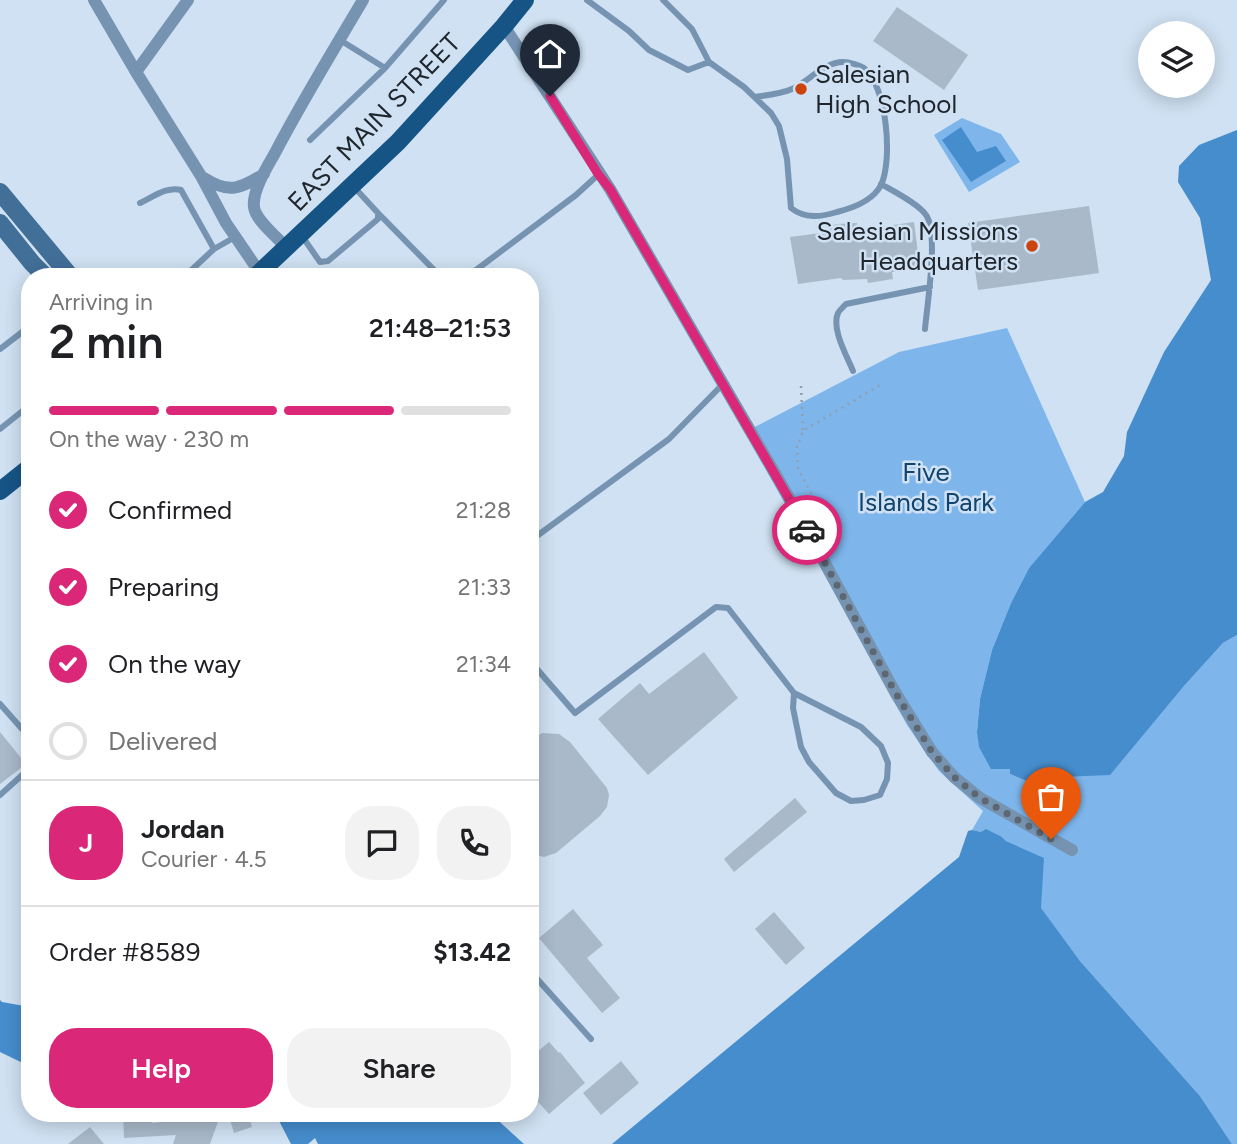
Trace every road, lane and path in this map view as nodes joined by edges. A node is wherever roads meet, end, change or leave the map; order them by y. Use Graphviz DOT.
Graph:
graph roads {
  1 [pos="94,0"];
  2 [pos="188,0"];
  3 [pos="363,0"];
  4 [pos="444,0"];
  5 [pos="525,0"];
  6 [pos="587,0"];
  7 [pos="663,0"];
  8 [pos="504,26"];
  9 [pos="340,40"];
  10 [pos="709,62"];
  11 [pos="385,68"];
  12 [pos="136,72"];
  13 [pos="755,97"];
  14 [pos="310,140"];
  15 [pos="264,174"];
  16 [pos="598,174"];
  17 [pos="201,176"];
  18 [pos="881,184"];
  19 [pos="353,185"];
  20 [pos="0,192"];
  21 [pos="140,203"];
  22 [pos="378,213"];
  23 [pos="0,223"];
  24 [pos="301,234"];
  25 [pos="235,237"];
  26 [pos="287,248"];
  27 [pos="214,249"];
  28 [pos="38,268"];
  29 [pos="63,268"];
  30 [pos="194,268"];
  31 [pos="254,268"];
  32 [pos="266,268"];
  33 [pos="432,268"];
  34 [pos="479,268"];
  35 [pos="930,287"];
  36 [pos="925,328"];
  37 [pos="21,333"];
  38 [pos="0,349"];
  39 [pos="853,371"];
  40 [pos="723,384"];
  41 [pos="880,385"];
  42 [pos="801,386"];
  43 [pos="21,412"];
  44 [pos="0,429"];
  45 [pos="803,431"];
  46 [pos="21,474"];
  47 [pos="0,491"];
  48 [pos="818,506"];
  49 [pos="539,534"];
  50 [pos="539,671"];
  51 [pos="794,693"];
  52 [pos="0,704"];
  53 [pos="21,728"];
  54 [pos="21,776"];
  55 [pos="0,795"];
  56 [pos="1072,850"];
  57 [pos="539,981"];
  58 [pos="591,1039"];
  1 -- 12 [label="street"];
  2 -- 12 [label="street"];
  3 -- 9 [label="street"];
  4 -- 11 [label="lane"];
  5 -- 8 [label="main road, EAST MAIN STREET"];
  6 -- 10 [label="lane"];
  7 -- 10 [label="lane"];
  8 -- 16 [label="street"];
  8 -- 19 [label="main road, EAST MAIN STREET"];
  9 -- 11 [label="lane"];
  9 -- 15 [label="street"];
  10 -- 13 [label="lane"];
  11 -- 14 [label="lane"];
  12 -- 17 [label="street"];
  13 -- 18 [label="lane"];
  13 -- 18 [label="lane"];
  15 -- 17 [label="street"];
  15 -- 26 [label="street"];
  16 -- 34 [label="lane"];
  16 -- 40 [label="street"];
  17 -- 25 [label="street"];
  18 -- 35 [label="lane"];
  19 -- 22 [label="lane"];
  19 -- 24 [label="main road, EAST MAIN STREET"];
  20 -- 29 [label="street"];
  21 -- 27 [label="lane"];
  22 -- 24 [label="lane"];
  22 -- 33 [label="lane"];
  23 -- 28 [label="street"];
  24 -- 26 [label="main road, EAST MAIN STREET"];
  25 -- 27 [label="lane"];
  25 -- 31 [label="street"];
  26 -- 32 [label="main road, EAST MAIN STREET"];
  27 -- 30 [label="lane"];
  35 -- 36 [label="lane"];
  35 -- 39 [label="lane"];
  37 -- 38 [label="lane"];
  40 -- 49 [label="lane"];
  40 -- 56 [label="street"];
  41 -- 45 [label="path"];
  42 -- 45 [label="path"];
  43 -- 44 [label="lane"];
  45 -- 48 [label="path"];
  46 -- 47 [label="main road"];
  50 -- 51 [label="lane"];
  51 -- 51 [label="lane"];
  52 -- 53 [label="lane"];
  54 -- 55 [label="lane"];
  57 -- 58 [label="lane"];
}
